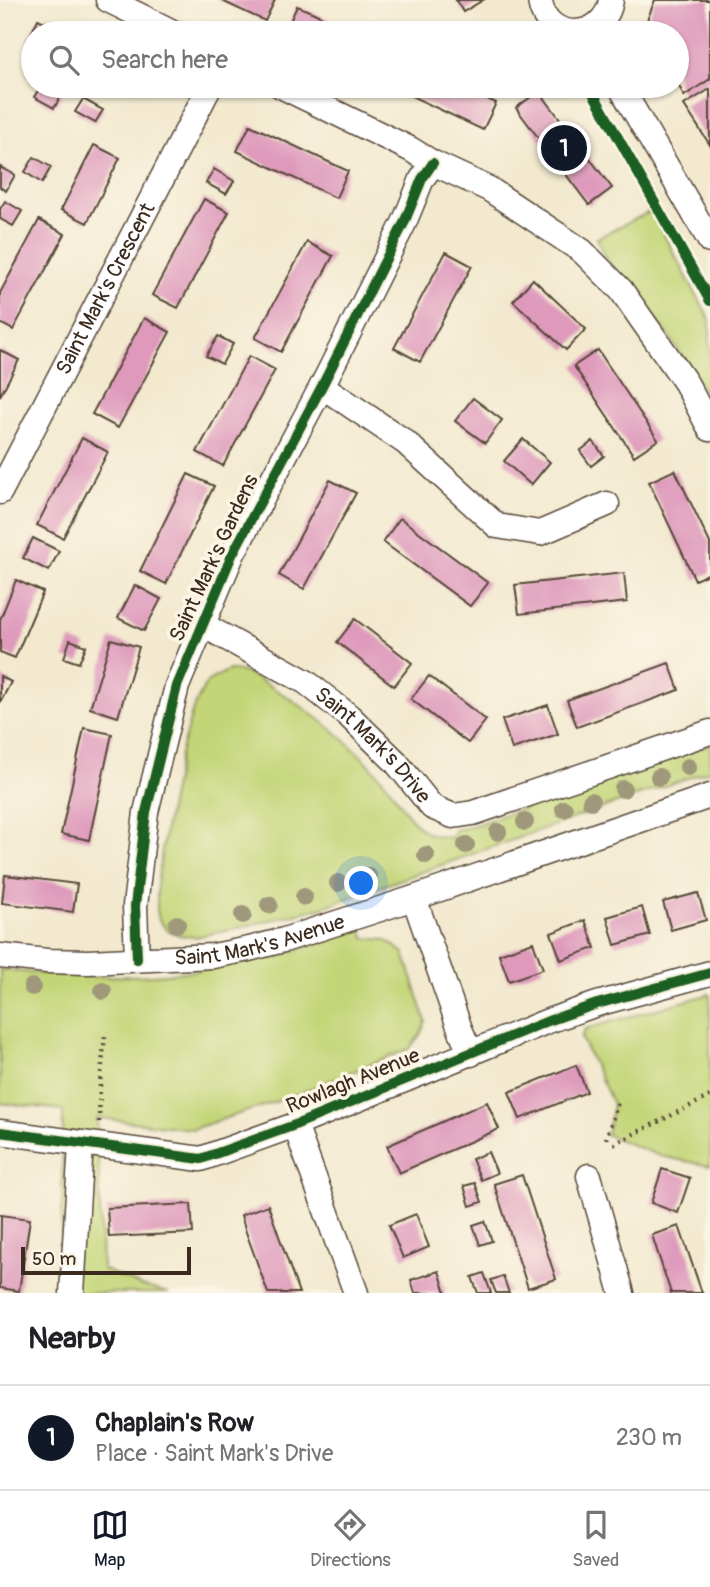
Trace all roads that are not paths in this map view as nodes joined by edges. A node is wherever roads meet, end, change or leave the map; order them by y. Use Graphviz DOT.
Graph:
graph roads {
  1 [pos="108,0"];
  2 [pos="540,0"];
  3 [pos="611,0"];
  4 [pos="151,21"];
  5 [pos="548,21"];
  6 [pos="601,21"];
  7 [pos="204,98"];
  8 [pos="306,98"];
  9 [pos="627,98"];
  10 [pos="433,163"];
  11 [pos="710,241"];
  12 [pos="322,386"];
  13 [pos="710,429"];
  14 [pos="0,492"];
  15 [pos="607,504"];
  16 [pos="203,625"];
  17 [pos="710,733"];
  18 [pos="710,796"];
  19 [pos="414,898"];
  20 [pos="0,956"];
  21 [pos="137,959"];
  22 [pos="710,973"];
  23 [pos="471,1054"];
  24 [pos="295,1125"];
  25 [pos="0,1132"];
  26 [pos="81,1144"];
  27 [pos="589,1176"];
  28 [pos="72,1293"];
  29 [pos="356,1293"];
  30 [pos="622,1293"];
  1 -- 4 [label="street"];
  2 -- 5 [label="street"];
  3 -- 6 [label="street"];
  7 -- 14 [label="street, Saint Mark's Crescent"];
  8 -- 10 [label="street"];
  9 -- 11 [label="street"];
  10 -- 12 [label="street, Saint Mark's Gardens"];
  10 -- 13 [label="street"];
  12 -- 15 [label="street"];
  12 -- 16 [label="street, Saint Mark's Gardens"];
  16 -- 17 [label="street, Saint Mark's Drive"];
  16 -- 21 [label="street, Saint Mark's Gardens"];
  18 -- 19 [label="street, Saint Mark's Avenue"];
  19 -- 21 [label="street, Saint Mark's Avenue"];
  19 -- 23 [label="street"];
  20 -- 21 [label="street, Saint Mark's Avenue"];
  22 -- 23 [label="street, Rowlagh Avenue"];
  23 -- 24 [label="street, Rowlagh Avenue"];
  24 -- 26 [label="street, Rowlagh Avenue"];
  24 -- 29 [label="street"];
  25 -- 26 [label="street, Rowlagh Avenue"];
  26 -- 28 [label="street"];
  27 -- 30 [label="street"];
}
